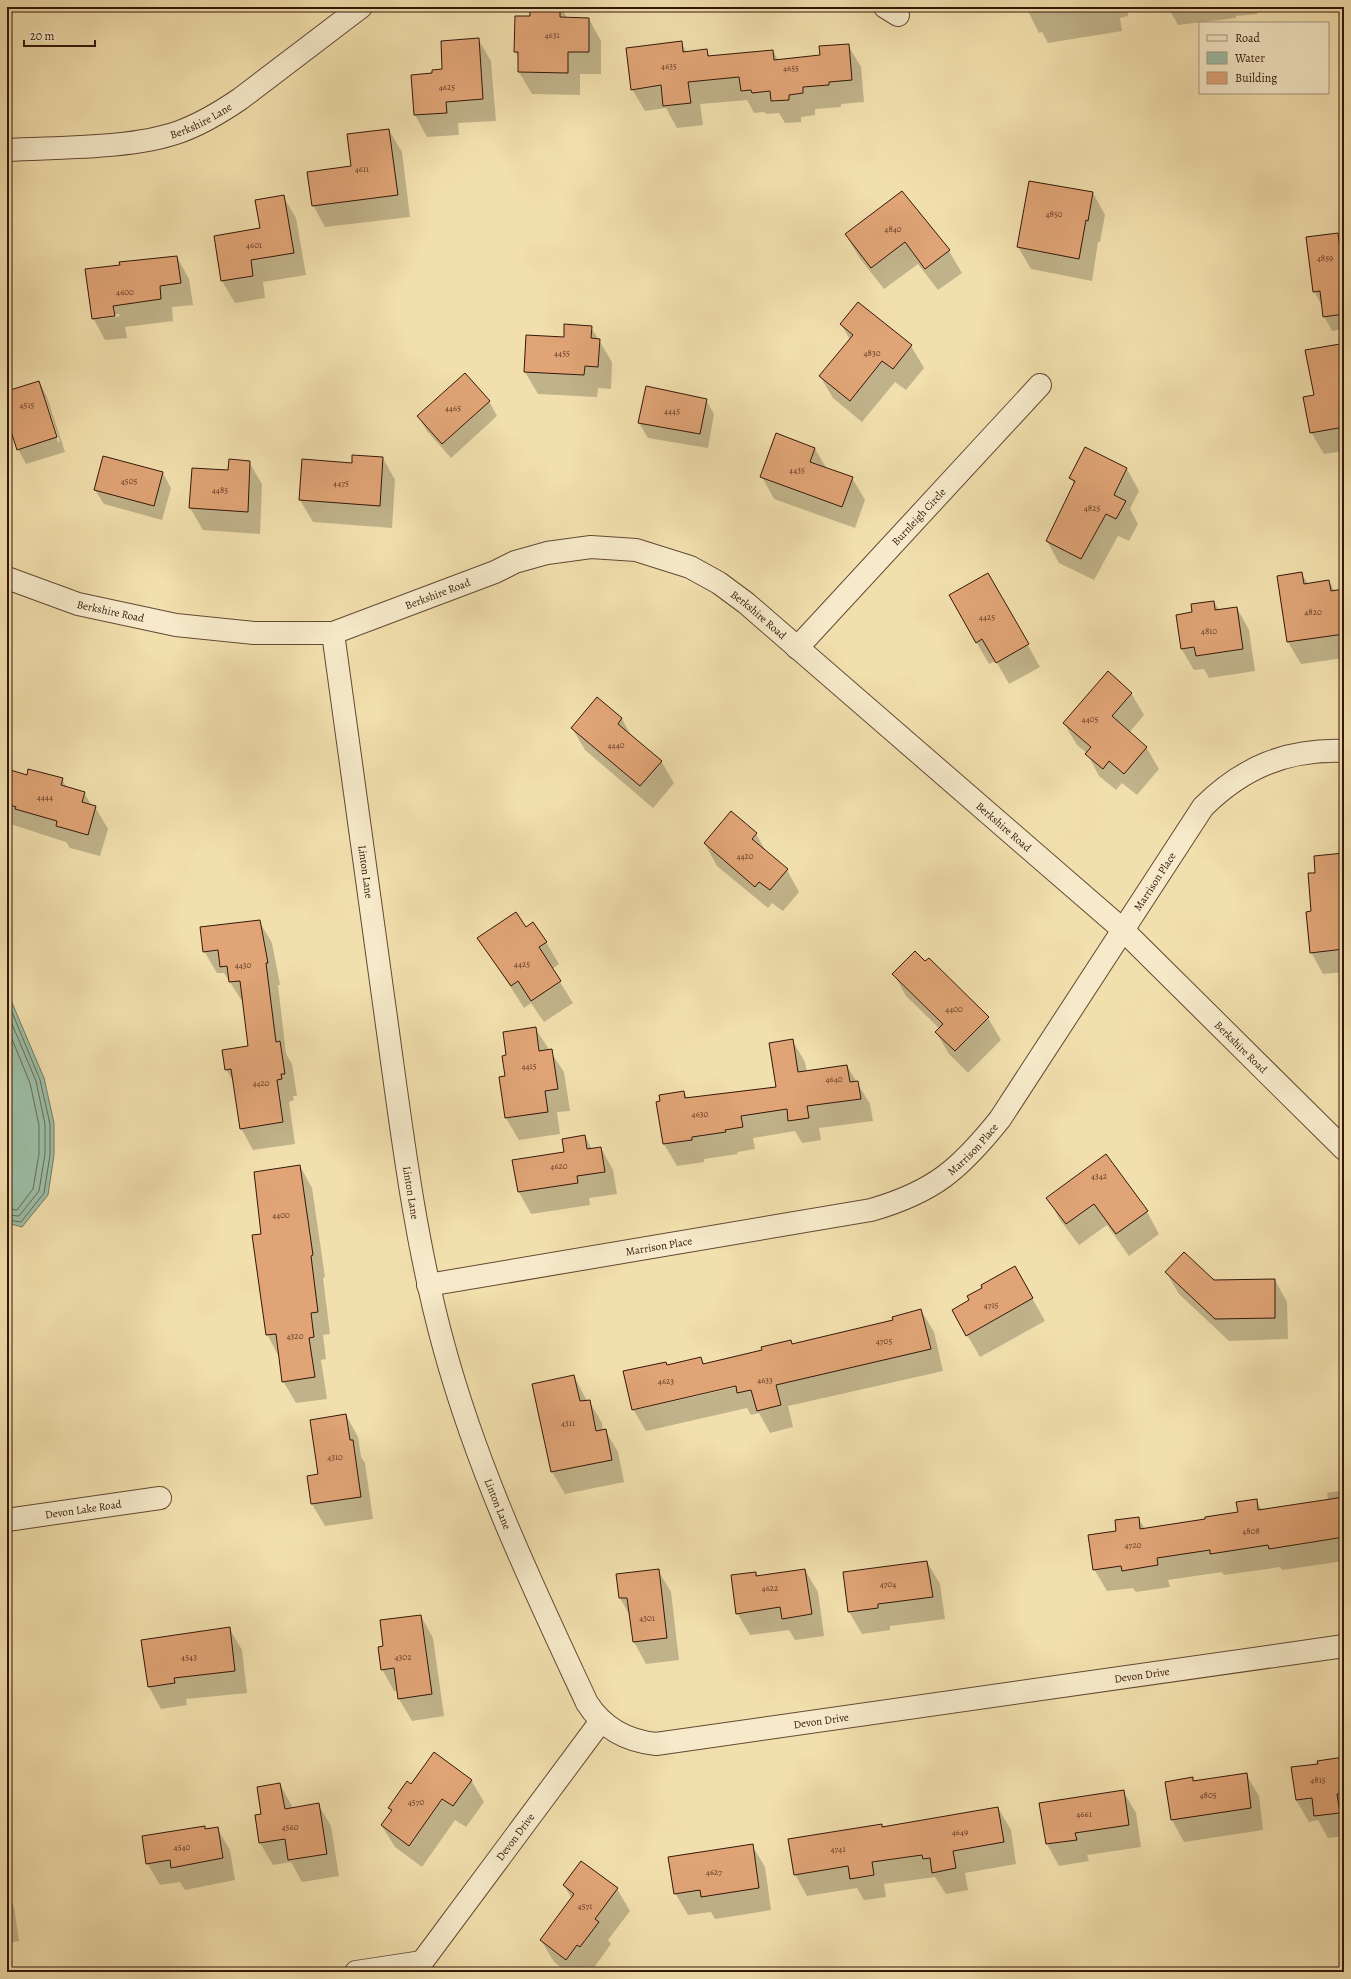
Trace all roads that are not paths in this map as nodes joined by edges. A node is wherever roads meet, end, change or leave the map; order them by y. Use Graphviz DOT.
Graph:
graph roads {
  1 [pos="361,7"];
  2 [pos="7,150"];
  3 [pos="1040,385"];
  4 [pos="7,578"];
  5 [pos="333,633"];
  6 [pos="797,648"];
  7 [pos="1344,751"];
  8 [pos="1122,929"];
  9 [pos="1344,1149"];
  10 [pos="428,1285"];
  11 [pos="160,1498"];
  12 [pos="7,1520"];
  13 [pos="1344,1646"];
  14 [pos="601,1721"];
  15 [pos="423,1967"];
  16 [pos="356,1972"];
  1 -- 2 [label="street, Berkshire Lane"];
  3 -- 6 [label="street, Burnleigh Circle"];
  4 -- 5 [label="street, Berkshire Road"];
  5 -- 6 [label="street, Berkshire Road"];
  5 -- 10 [label="street, Linton Lane"];
  6 -- 8 [label="street, Berkshire Road"];
  7 -- 8 [label="street, Marrison Place"];
  8 -- 9 [label="street, Berkshire Road"];
  8 -- 10 [label="street, Marrison Place"];
  10 -- 14 [label="street, Linton Lane"];
  11 -- 12 [label="street, Devon Lake Road"];
  13 -- 14 [label="street, Devon Drive"];
  14 -- 15 [label="street, Devon Drive"];
  15 -- 16 [label="street"];
}
